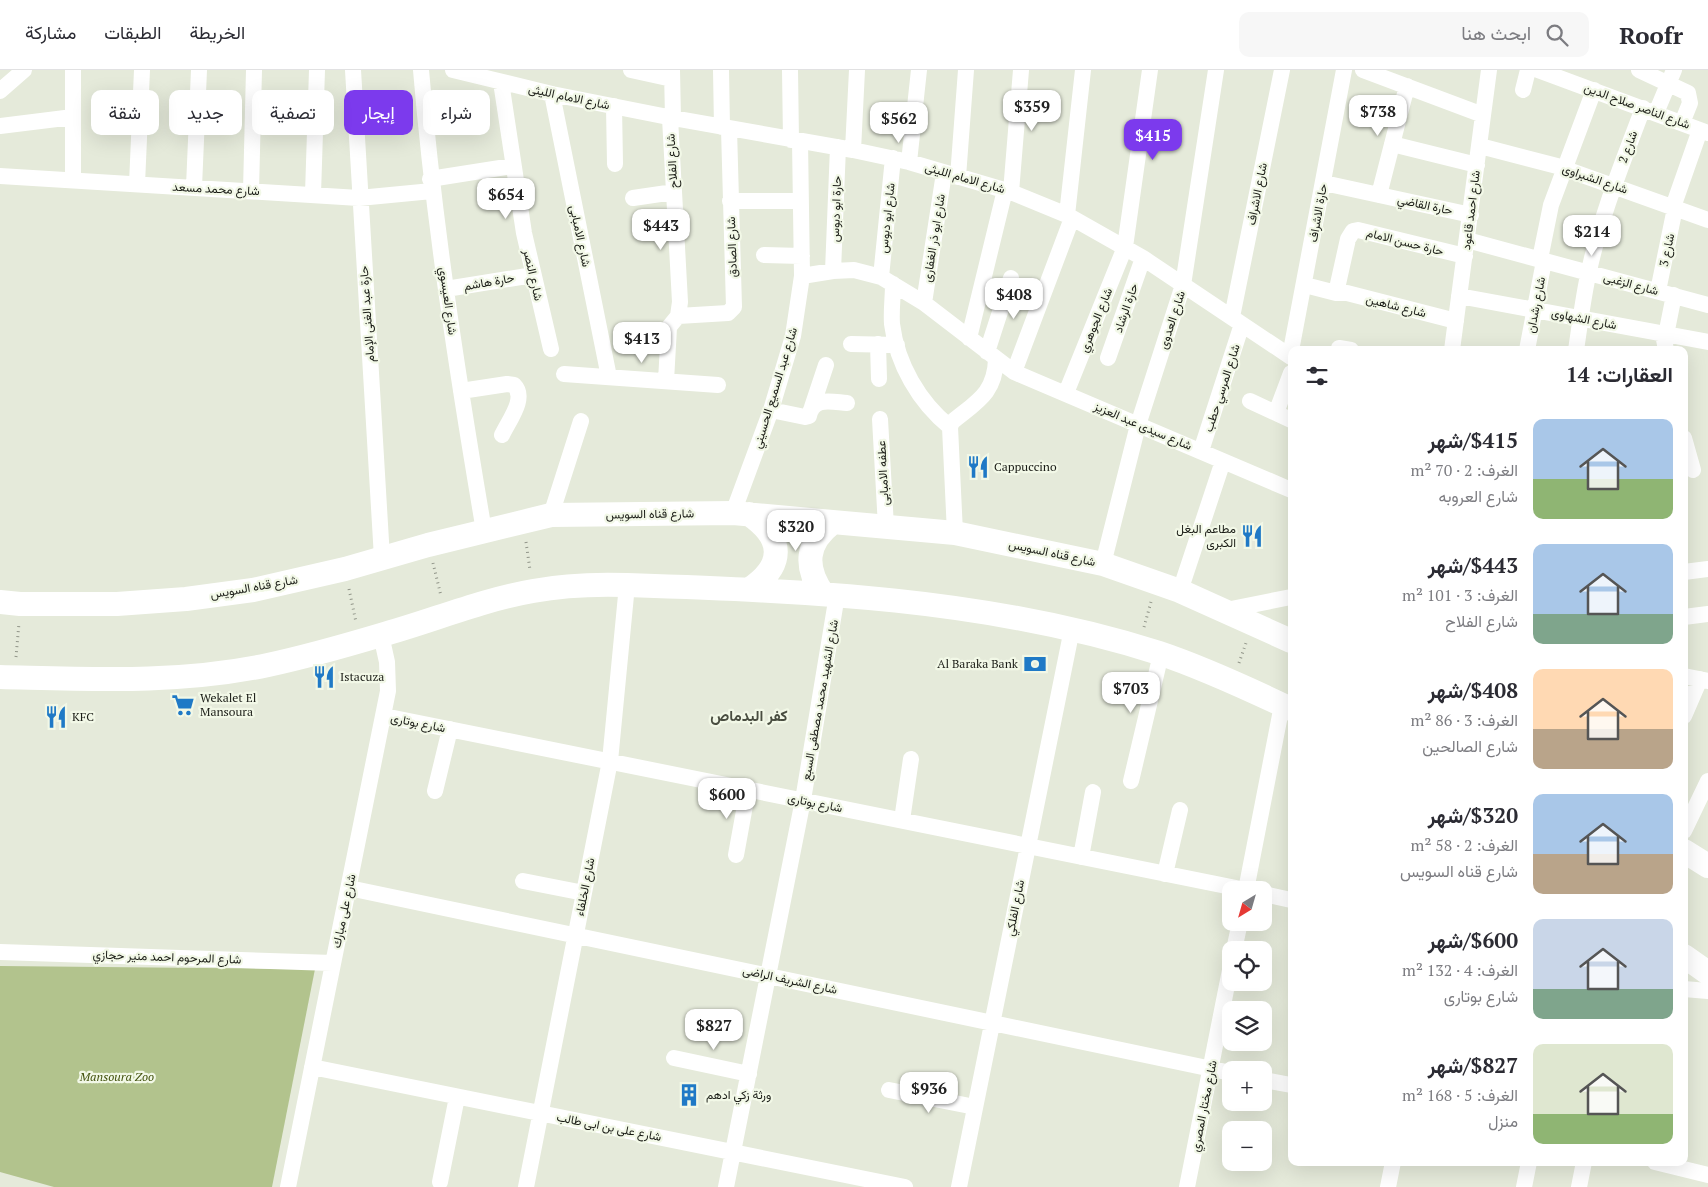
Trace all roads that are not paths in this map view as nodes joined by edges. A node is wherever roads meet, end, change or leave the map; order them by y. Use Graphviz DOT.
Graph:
graph roads {
  1 [pos="24,70"];
  2 [pos="73,70"];
  3 [pos="142,70"];
  4 [pos="199,70"];
  5 [pos="254,70"];
  6 [pos="317,70"];
  7 [pos="353,70"];
  8 [pos="421,70"];
  9 [pos="453,70"];
  10 [pos="631,70"];
  11 [pos="721,70"];
  12 [pos="790,70"];
  13 [pos="857,70"];
  14 [pos="919,70"];
  15 [pos="966,70"];
  16 [pos="1021,70"];
  17 [pos="1083,70"];
  18 [pos="1150,70"];
  19 [pos="1216,70"];
  20 [pos="1282,70"];
  21 [pos="1344,70"];
  22 [pos="1363,70"];
  23 [pos="1489,70"];
  24 [pos="1528,70"];
  25 [pos="1639,70"];
  26 [pos="1546,71"];
  27 [pos="672,74"];
  28 [pos="1672,76"];
  29 [pos="501,82"];
  30 [pos="1407,86"];
  31 [pos="1523,90"];
  32 [pos="1594,90"];
  33 [pos="0,91"];
  34 [pos="552,94"];
  35 [pos="614,106"];
  36 [pos="1649,110"];
  37 [pos="1483,116"];
  38 [pos="73,117"];
  39 [pos="671,118"];
  40 [pos="1682,123"];
  41 [pos="0,126"];
  42 [pos="726,128"];
  43 [pos="1704,132"];
  44 [pos="795,140"];
  45 [pos="1392,144"];
  46 [pos="1480,146"];
  47 [pos="846,148"];
  48 [pos="893,158"];
  49 [pos="909,162"];
  50 [pos="615,164"];
  51 [pos="1477,165"];
  52 [pos="512,166"];
  53 [pos="1564,169"];
  54 [pos="951,175"];
  55 [pos="0,176"];
  56 [pos="73,180"];
  57 [pos="1324,183"];
  58 [pos="137,184"];
  59 [pos="431,185"];
  60 [pos="1614,186"];
  61 [pos="194,187"];
  62 [pos="251,191"];
  63 [pos="1008,191"];
  64 [pos="674,192"];
  65 [pos="313,194"];
  66 [pos="1379,195"];
  67 [pos="359,198"];
  68 [pos="633,198"];
  69 [pos="730,201"];
  70 [pos="800,201"];
  71 [pos="1674,208"];
  72 [pos="1471,215"];
  73 [pos="1069,216"];
  74 [pos="1708,220"];
  75 [pos="1468,240"];
  76 [pos="1125,247"];
  77 [pos="764,255"];
  78 [pos="802,256"];
  79 [pos="1465,256"];
  80 [pos="1143,258"];
  81 [pos="1542,260"];
  82 [pos="833,271"];
  83 [pos="1588,272"];
  84 [pos="532,275"];
  85 [pos="802,276"];
  86 [pos="1011,278"];
  87 [pos="887,281"];
  88 [pos="1183,284"];
  89 [pos="1305,286"];
  90 [pos="446,289"];
  91 [pos="1658,291"];
  92 [pos="1336,293"];
  93 [pos="1674,295"];
  94 [pos="1459,296"];
  95 [pos="1707,299"];
  96 [pos="924,303"];
  97 [pos="1534,310"];
  98 [pos="678,316"];
  99 [pos="1581,319"];
  100 [pos="1237,321"];
  101 [pos="1456,321"];
  102 [pos="968,338"];
  103 [pos="1665,340"];
  104 [pos="1708,342"];
  105 [pos="850,344"];
  106 [pos="878,344"];
  107 [pos="897,344"];
  108 [pos="1292,346"];
  109 [pos="1453,346"];
  110 [pos="1528,346"];
  111 [pos="1577,346"];
  112 [pos="551,349"];
  113 [pos="1084,350"];
  114 [pos="1288,355"];
  115 [pos="991,356"];
  116 [pos="826,365"];
  117 [pos="1014,372"];
  118 [pos="564,374"];
  119 [pos="609,377"];
  120 [pos="879,379"];
  121 [pos="666,381"];
  122 [pos="1288,381"];
  123 [pos="718,385"];
  124 [pos="460,392"];
  125 [pos="1066,393"];
  126 [pos="1250,401"];
  127 [pos="847,404"];
  128 [pos="812,407"];
  129 [pos="771,410"];
  130 [pos="1276,413"];
  131 [pos="880,419"];
  132 [pos="1288,419"];
  133 [pos="581,421"];
  134 [pos="1138,425"];
  135 [pos="950,428"];
  136 [pos="502,435"];
  137 [pos="1688,450"];
  138 [pos="1201,451"];
  139 [pos="1223,461"];
  140 [pos="1695,470"];
  141 [pos="1288,489"];
  142 [pos="741,513"];
  143 [pos="551,515"];
  144 [pos="832,523"];
  145 [pos="886,527"];
  146 [pos="484,531"];
  147 [pos="955,533"];
  148 [pos="382,558"];
  149 [pos="1103,564"];
  150 [pos="1708,568"];
  151 [pos="1688,571"];
  152 [pos="627,585"];
  153 [pos="750,589"];
  154 [pos="1180,591"];
  155 [pos="830,594"];
  156 [pos="1288,598"];
  157 [pos="10,603"];
  158 [pos="1226,610"];
  159 [pos="1708,614"];
  160 [pos="1688,616"];
  161 [pos="1072,629"];
  162 [pos="370,638"];
  163 [pos="1288,640"];
  164 [pos="1150,650"];
  165 [pos="7,677"];
  166 [pos="1688,677"];
  167 [pos="1704,680"];
  168 [pos="1286,707"];
  169 [pos="1688,709"];
  170 [pos="384,716"];
  171 [pos="450,729"];
  172 [pos="911,759"];
  173 [pos="610,761"];
  174 [pos="1131,781"];
  175 [pos="1708,781"];
  176 [pos="748,789"];
  177 [pos="435,791"];
  178 [pos="1093,792"];
  179 [pos="803,800"];
  180 [pos="1180,810"];
  181 [pos="902,820"];
  182 [pos="1688,823"];
  183 [pos="1028,846"];
  184 [pos="1688,854"];
  185 [pos="736,856"];
  186 [pos="1081,856"];
  187 [pos="1708,866"];
  188 [pos="1166,874"];
  189 [pos="523,881"];
  190 [pos="1248,881"];
  191 [pos="1222,885"];
  192 [pos="349,888"];
  193 [pos="584,893"];
  194 [pos="1272,896"];
  195 [pos="1288,899"];
  196 [pos="575,935"];
  197 [pos="0,952"];
  198 [pos="1708,954"];
  199 [pos="1688,956"];
  200 [pos="1688,959"];
  201 [pos="334,963"];
  202 [pos="1708,973"];
  203 [pos="768,976"];
  204 [pos="1688,989"];
  205 [pos="1226,991"];
  206 [pos="1708,991"];
  207 [pos="992,1023"];
  208 [pos="674,1058"];
  209 [pos="312,1067"];
  210 [pos="1211,1069"];
  211 [pos="1222,1071"];
  212 [pos="749,1074"];
  213 [pos="1272,1081"];
  214 [pos="1288,1084"];
  215 [pos="889,1090"];
  216 [pos="457,1096"];
  217 [pos="975,1107"];
  218 [pos="540,1113"];
  219 [pos="733,1152"];
  220 [pos="1392,1166"];
  221 [pos="1528,1166"];
  222 [pos="1583,1166"];
  223 [pos="1678,1166"];
  224 [pos="1707,1171"];
  225 [pos="440,1182"];
  226 [pos="288,1187"];
  227 [pos="526,1187"];
  228 [pos="726,1187"];
  229 [pos="905,1187"];
  230 [pos="959,1187"];
  231 [pos="1188,1187"];
  232 [pos="1388,1187"];
  233 [pos="1524,1187"];
  234 [pos="1579,1187"];
  1 -- 33 [label="street"];
  2 -- 38 [label="street"];
  3 -- 58 [label="street"];
  4 -- 61 [label="street"];
  5 -- 62 [label="street"];
  6 -- 65 [label="street"];
  7 -- 67 [label="street, حارة عبد الغنى الإمام"];
  8 -- 59 [label="street, شارع العيسوي"];
  9 -- 29 [label="street, شارع الامام الليثى"];
  10 -- 27 [label="street"];
  11 -- 42 [label="street, شارع الصادق"];
  12 -- 44 [label="street, شارع عبد السميع الحسيني"];
  13 -- 47 [label="street, حارة ابو دبوس"];
  14 -- 49 [label="street"];
  15 -- 54 [label="street, شارع ابو ذر الغفارى"];
  16 -- 63 [label="street"];
  17 -- 73 [label="street"];
  18 -- 76 [label="street, شارع الجوهري"];
  19 -- 88 [label="street, شارع العدوى"];
  20 -- 100 [label="street, شارع الاشراف"];
  21 -- 57 [label="street, حارة الاشراف"];
  22 -- 30 [label="street"];
  23 -- 37 [label="street, شارع احمد قاعود"];
  24 -- 31 [label="street"];
  25 -- 28 [label="street"];
  26 -- 32 [label="street, شارع الناصر صلاح الدين"];
  27 -- 39 [label="street, شارع الفلاح"];
  28 -- 36 [label="street, شارع 2"];
  28 -- 40 [label="street"];
  29 -- 34 [label="street, شارع الامام الليثى"];
  29 -- 52 [label="street, شارع النصر"];
  30 -- 37 [label="street"];
  30 -- 45 [label="street"];
  32 -- 36 [label="street, شارع الناصر صلاح الدين"];
  32 -- 53 [label="street, شارع رشدان"];
  34 -- 35 [label="street, شارع الامام الليثى"];
  34 -- 119 [label="street, شارع الامبابى"];
  35 -- 39 [label="street, شارع الامام الليثى"];
  35 -- 50 [label="street"];
  36 -- 40 [label="street, شارع الناصر صلاح الدين"];
  36 -- 60 [label="street, شارع 2"];
  37 -- 46 [label="street, شارع احمد قاعود"];
  38 -- 41 [label="street"];
  38 -- 56 [label="street"];
  39 -- 42 [label="street, شارع الامام الليثى"];
  39 -- 64 [label="street, شارع الفلاح"];
  40 -- 43 [label="street, شارع الناصر صلاح الدين"];
  42 -- 44 [label="street, شارع الامام الليثى"];
  42 -- 69 [label="street, شارع الصادق"];
  43 -- 71 [label="street, شارع 3"];
  44 -- 47 [label="street, شارع الامام الليثى"];
  44 -- 70 [label="street, شارع عبد السميع الحسيني"];
  45 -- 51 [label="street"];
  45 -- 66 [label="street"];
  46 -- 51 [label="street, شارع احمد قاعود"];
  46 -- 53 [label="street, شارع الشبراوى"];
  47 -- 48 [label="street, شارع الامام الليثى"];
  47 -- 82 [label="street, حارة ابو دبوس"];
  48 -- 49 [label="street, شارع الامام الليثى"];
  48 -- 87 [label="street, شارع ابو دبوس"];
  49 -- 54 [label="street, شارع الامام الليثى"];
  51 -- 72 [label="street, شارع احمد قاعود"];
  52 -- 59 [label="street, شارع محمد مسعد"];
  52 -- 84 [label="street, شارع النصر"];
  53 -- 60 [label="street, شارع الشبراوى"];
  53 -- 81 [label="street, شارع رشدان"];
  54 -- 63 [label="street, شارع الامام الليثى"];
  54 -- 96 [label="street, شارع ابو ذر الغفارى"];
  55 -- 56 [label="street, شارع محمد مسعد"];
  56 -- 58 [label="street, شارع محمد مسعد"];
  57 -- 66 [label="street, حارة القاضي"];
  57 -- 89 [label="street, حارة الاشراف"];
  58 -- 61 [label="street, شارع محمد مسعد"];
  59 -- 67 [label="street, شارع محمد مسعد"];
  59 -- 90 [label="street, شارع العيسوي"];
  60 -- 71 [label="street, شارع الشبراوى"];
  60 -- 83 [label="street, شارع 2"];
  61 -- 62 [label="street, شارع محمد مسعد"];
  62 -- 65 [label="street, شارع محمد مسعد"];
  63 -- 73 [label="street, شارع الامام الليثى"];
  63 -- 102 [label="street"];
  64 -- 68 [label="street"];
  64 -- 98 [label="street, شارع الفلاح"];
  65 -- 67 [label="street, شارع محمد مسعد"];
  66 -- 72 [label="street, حارة القاضي"];
  67 -- 148 [label="street, حارة عبد الغنى الإمام"];
  69 -- 70 [label="street"];
  69 -- 98 [label="street, شارع الصادق"];
  70 -- 78 [label="street, شارع عبد السميع الحسيني"];
  71 -- 74 [label="street, شارع الشبراوى"];
  71 -- 91 [label="street, شارع 3"];
  72 -- 75 [label="street, شارع احمد قاعود"];
  73 -- 76 [label="street, شارع الامام الليثى"];
  73 -- 117 [label="street"];
  75 -- 79 [label="street, شارع احمد قاعود"];
  75 -- 81 [label="street, شارع الزغبى"];
  76 -- 80 [label="street, شارع الامام الليثى"];
  76 -- 113 [label="street, شارع الجوهري"];
  77 -- 78 [label="street"];
  78 -- 85 [label="street, شارع عبد السميع الحسيني"];
  79 -- 92 [label="street, حارة حسن الامام"];
  79 -- 94 [label="street, شارع احمد قاعود"];
  80 -- 88 [label="street, شارع الامام الليثى"];
  80 -- 113 [label="street, حارة الرشاد"];
  81 -- 83 [label="street, شارع الزغبى"];
  81 -- 97 [label="street, شارع رشدان"];
  82 -- 85 [label="street, شارع سيدى عبد العزيز"];
  82 -- 87 [label="street, شارع سيدى عبد العزيز"];
  83 -- 91 [label="street, شارع الزغبى"];
  83 -- 99 [label="street, شارع 2"];
  84 -- 90 [label="street, حارة هاشم"];
  84 -- 112 [label="street, شارع النصر"];
  85 -- 129 [label="street, شارع عبد السميع الحسيني"];
  86 -- 115 [label="street"];
  87 -- 96 [label="street, شارع سيدى عبد العزيز"];
  87 -- 107 [label="street, شارع ابو دبوس"];
  88 -- 100 [label="street, شارع الامام الليثى"];
  88 -- 134 [label="street, شارع العدوى"];
  89 -- 92 [label="street"];
  89 -- 108 [label="street, حارة الاشراف"];
  90 -- 124 [label="street, شارع العيسوي"];
  91 -- 93 [label="street, شارع الزغبى"];
  92 -- 101 [label="street, شارع شاهين"];
  93 -- 95 [label="street, شارع الزغبى"];
  93 -- 103 [label="street"];
  94 -- 97 [label="street, شارع الشهاوى"];
  94 -- 101 [label="street, شارع احمد قاعود"];
  96 -- 102 [label="street, شارع سيدى عبد العزيز"];
  97 -- 99 [label="street, شارع الشهاوى"];
  97 -- 110 [label="street, شارع رشدان"];
  98 -- 121 [label="street, شارع الفلاح"];
  99 -- 103 [label="street, شارع الشهاوى"];
  99 -- 111 [label="street, شارع 2"];
  100 -- 114 [label="street, شارع الامام الليثى"];
  100 -- 138 [label="street, شارع المرسي حطب"];
  101 -- 109 [label="street, شارع احمد قاعود"];
  102 -- 115 [label="street, شارع سيدى عبد العزيز"];
  103 -- 104 [label="street, شارع الشهاوى"];
  105 -- 106 [label="street"];
  106 -- 107 [label="street"];
  106 -- 120 [label="street"];
  107 -- 135 [label="street, شارع ابو دبوس"];
  113 -- 125 [label="street, شارع الجوهري"];
  115 -- 117 [label="street, شارع سيدى عبد العزيز"];
  115 -- 135 [label="street"];
  116 -- 128 [label="street"];
  117 -- 125 [label="street, شارع سيدى عبد العزيز"];
  118 -- 119 [label="street"];
  119 -- 121 [label="street"];
  121 -- 123 [label="street"];
  122 -- 130 [label="street"];
  124 -- 136 [label="street"];
  124 -- 146 [label="street, شارع العيسوي"];
  125 -- 134 [label="street, شارع سيدى عبد العزيز"];
  126 -- 130 [label="street"];
  127 -- 128 [label="street"];
  128 -- 129 [label="street"];
  129 -- 142 [label="street, شارع عبد السميع الحسيني"];
  130 -- 132 [label="street"];
  131 -- 145 [label="street, عطفه الامبابى"];
  133 -- 143 [label="street"];
  134 -- 138 [label="street, شارع سيدى عبد العزيز"];
  134 -- 149 [label="street, شارع العدوى"];
  135 -- 147 [label="street"];
  137 -- 140 [label="street"];
  138 -- 139 [label="street, شارع سيدى عبد العزيز"];
  139 -- 141 [label="street, شارع سيدى عبد العزيز"];
  139 -- 154 [label="street"];
  142 -- 143 [label="main road, شارع قناه السويس"];
  142 -- 144 [label="main road, شارع قناه السويس"];
  142 -- 153 [label="main road"];
  143 -- 146 [label="main road, شارع قناه السويس"];
  144 -- 145 [label="main road, شارع قناه السويس"];
  144 -- 155 [label="main road"];
  145 -- 147 [label="main road, شارع قناه السويس"];
  146 -- 148 [label="main road, شارع قناه السويس"];
  147 -- 149 [label="main road, شارع قناه السويس"];
  148 -- 157 [label="main road, شارع قناه السويس"];
  149 -- 154 [label="main road, شارع قناه السويس"];
  150 -- 151 [label="street"];
  152 -- 153 [label="main road"];
  152 -- 162 [label="main road"];
  152 -- 173 [label="street, شارع الخلفاء"];
  153 -- 155 [label="main road"];
  154 -- 158 [label="main road, شارع قناه السويس"];
  155 -- 161 [label="main road"];
  155 -- 179 [label="street, شارع الشهيد محمد مصطفى السبع"];
  156 -- 158 [label="street"];
  158 -- 163 [label="main road, شارع قناه السويس"];
  159 -- 160 [label="street"];
  161 -- 164 [label="main road"];
  161 -- 183 [label="street, شارع الفلكي"];
  162 -- 165 [label="main road"];
  162 -- 170 [label="street, شارع على مبارك"];
  164 -- 168 [label="main road"];
  164 -- 174 [label="street"];
  166 -- 167 [label="street"];
  167 -- 169 [label="street"];
  168 -- 190 [label="street"];
  170 -- 171 [label="street, شارع بوتارى"];
  170 -- 192 [label="street, شارع على مبارك"];
  171 -- 173 [label="street, شارع بوتارى"];
  171 -- 177 [label="street"];
  172 -- 181 [label="street"];
  173 -- 176 [label="street, شارع بوتارى"];
  173 -- 193 [label="street, شارع الخلفاء"];
  175 -- 182 [label="street"];
  176 -- 179 [label="street, شارع بوتارى"];
  176 -- 185 [label="street"];
  178 -- 186 [label="street"];
  179 -- 181 [label="street, شارع بوتارى"];
  179 -- 203 [label="street, شارع الشهيد محمد مصطفى السبع"];
  180 -- 188 [label="street"];
  181 -- 183 [label="street, شارع بوتارى"];
  183 -- 186 [label="street, شارع بوتارى"];
  183 -- 207 [label="street, شارع الفلكي"];
  184 -- 187 [label="main road"];
  186 -- 188 [label="street, شارع بوتارى"];
  188 -- 191 [label="street, شارع بوتارى"];
  189 -- 193 [label="street"];
  192 -- 196 [label="street, شارع الشريف الراضى"];
  192 -- 201 [label="street, شارع على مبارك"];
  193 -- 196 [label="street, شارع الخلفاء"];
  194 -- 195 [label="street"];
  196 -- 203 [label="street, شارع الشريف الراضى"];
  196 -- 218 [label="street, شارع الخلفاء"];
  197 -- 201 [label="street, شارع المرحوم احمد منير حجازي"];
  198 -- 199 [label="main road"];
  200 -- 202 [label="main road"];
  201 -- 209 [label="street, شارع على مبارك"];
  203 -- 207 [label="street, شارع الشريف الراضى"];
  203 -- 212 [label="street, شارع الشهيد محمد مصطفى السبع"];
  204 -- 206 [label="street"];
  205 -- 210 [label="street, شارع مختار المصري"];
  207 -- 210 [label="street, شارع الشريف الراضى"];
  207 -- 217 [label="street, شارع الفلكي"];
  208 -- 212 [label="street"];
  209 -- 216 [label="street, شارع على بن ابى طالب"];
  209 -- 226 [label="street, شارع على مبارك"];
  210 -- 211 [label="street, شارع الشريف الراضى"];
  210 -- 231 [label="street, شارع مختار المصري"];
  212 -- 219 [label="street, شارع الشهيد محمد مصطفى السبع"];
  213 -- 214 [label="street"];
  215 -- 217 [label="street"];
  216 -- 218 [label="street, شارع على بن ابى طالب"];
  216 -- 225 [label="street"];
  217 -- 230 [label="street, شارع الفلكي"];
  218 -- 219 [label="street, شارع على بن ابى طالب"];
  218 -- 227 [label="street, شارع الخلفاء"];
  219 -- 228 [label="street, شارع الشهيد محمد مصطفى السبع"];
  219 -- 229 [label="street, شارع على بن ابى طالب"];
  220 -- 232 [label="street"];
  221 -- 233 [label="street"];
  222 -- 234 [label="street"];
  223 -- 224 [label="street"];
}
